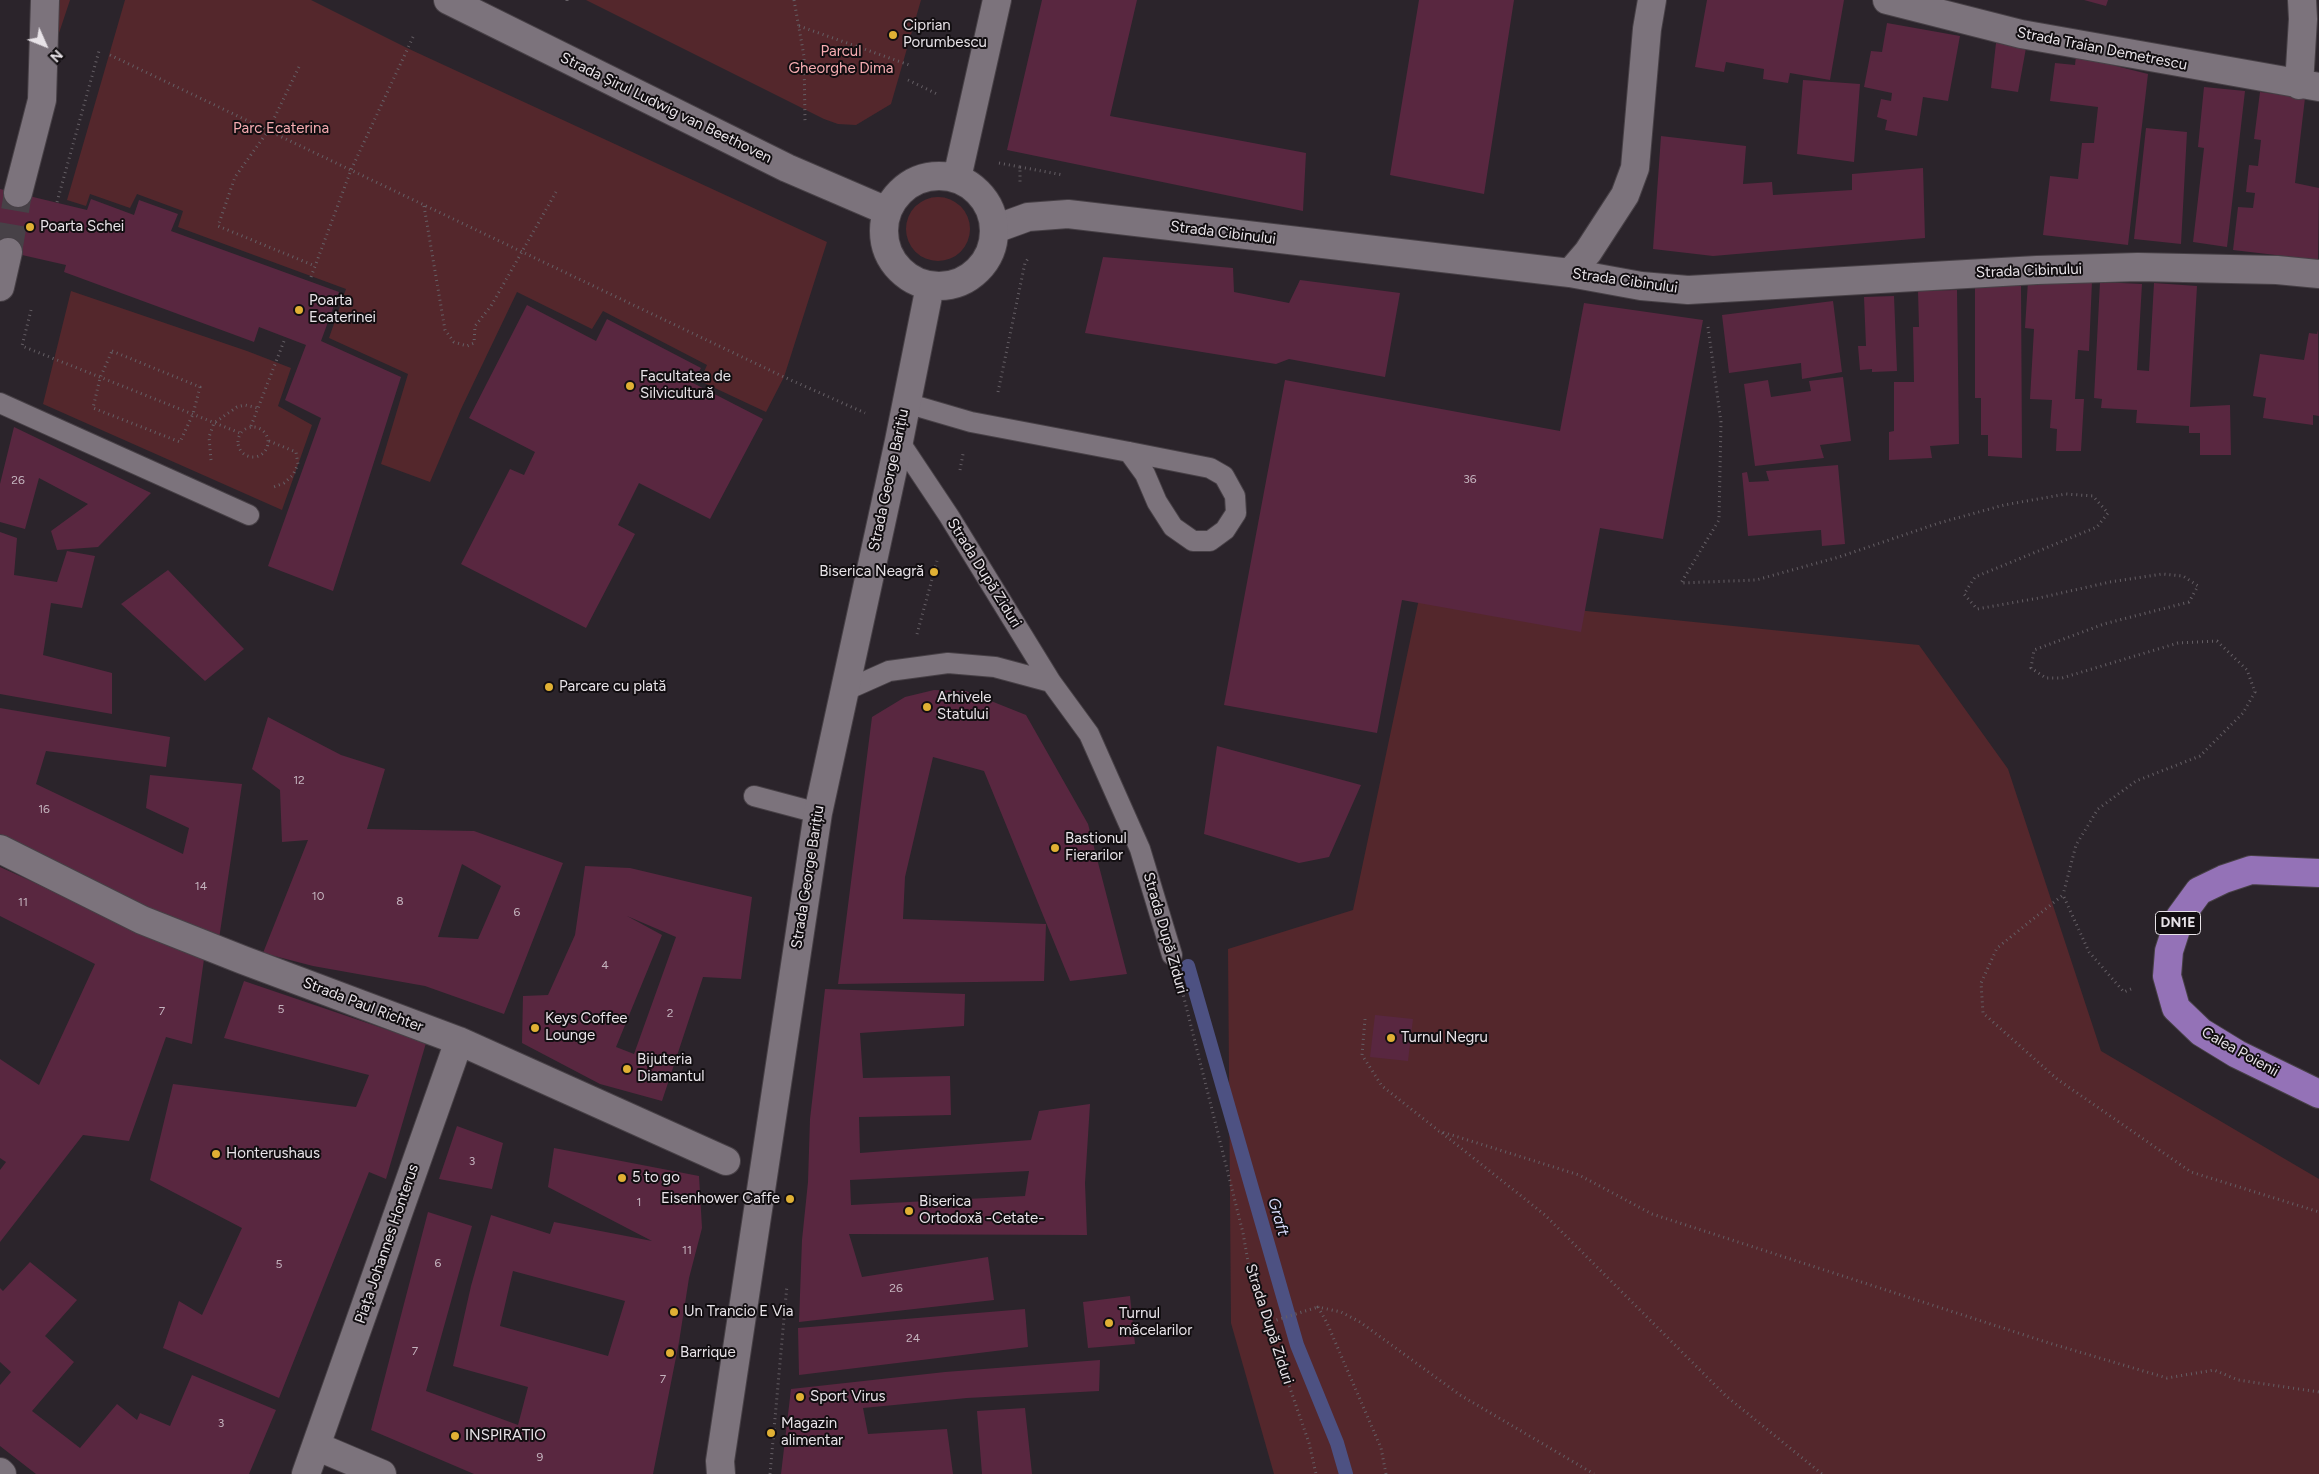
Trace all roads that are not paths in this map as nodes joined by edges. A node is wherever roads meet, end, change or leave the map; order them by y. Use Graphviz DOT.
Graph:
graph roads {
  1 [pos="45,0"];
  2 [pos="448,0"];
  3 [pos="997,0"];
  4 [pos="1652,0"];
  5 [pos="1887,0"];
  6 [pos="2302,0"];
  7 [pos="2309,86"];
  8 [pos="957,178"];
  9 [pos="18,193"];
  10 [pos="887,212"];
  11 [pos="995,229"];
  12 [pos="8,252"];
  13 [pos="1570,274"];
  14 [pos="2319,274"];
  15 [pos="930,286"];
  16 [pos="0,287"];
  17 [pos="0,403"];
  18 [pos="906,403"];
  19 [pos="899,441"];
  20 [pos="1129,452"];
  21 [pos="249,515"];
  22 [pos="1051,682"];
  23 [pos="844,691"];
  24 [pos="754,796"];
  25 [pos="818,813"];
  26 [pos="0,849"];
  27 [pos="2319,873"];
  28 [pos="1172,956"];
  29 [pos="459,1041"];
  30 [pos="2319,1094"];
  31 [pos="726,1161"];
  32 [pos="316,1446"];
  33 [pos="306,1474"];
  34 [pos="382,1474"];
  35 [pos="720,1474"];
  1 -- 9 [label="street"];
  2 -- 10 [label="street, Strada Șirul Ludwig van Beethoven"];
  3 -- 8 [label="street"];
  4 -- 13 [label="street"];
  5 -- 7 [label="street, Strada Traian Demetrescu"];
  6 -- 7 [label="street"];
  8 -- 10 [label="street"];
  8 -- 11 [label="street"];
  10 -- 15 [label="street"];
  11 -- 13 [label="street, Strada Cibinului"];
  11 -- 15 [label="street"];
  12 -- 16 [label="street"];
  13 -- 14 [label="street, Strada Cibinului"];
  15 -- 18 [label="street, Strada George Barițiu"];
  17 -- 21 [label="lane"];
  18 -- 19 [label="street, Strada George Barițiu"];
  18 -- 20 [label="lane"];
  19 -- 22 [label="lane, Strada După Ziduri"];
  19 -- 23 [label="street, Strada George Barițiu"];
  20 -- 20 [label="lane"];
  22 -- 23 [label="lane"];
  22 -- 28 [label="lane, Strada După Ziduri"];
  23 -- 25 [label="street, Strada George Barițiu"];
  24 -- 25 [label="lane"];
  25 -- 35 [label="street, Strada George Barițiu"];
  26 -- 29 [label="street, Strada Paul Richter"];
  27 -- 30 [label="main road, Calea Poienii / DN1E"];
  29 -- 31 [label="street, Strada Paul Richter"];
  29 -- 32 [label="street, Piața Johannes Honterus"];
  32 -- 33 [label="street, Piața Johannes Honterus"];
  32 -- 34 [label="street"];
}
